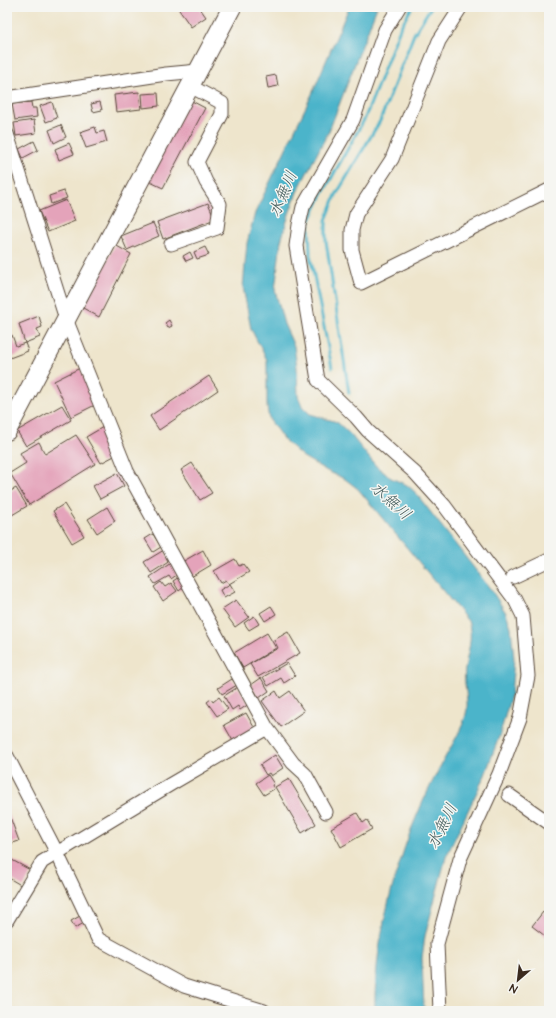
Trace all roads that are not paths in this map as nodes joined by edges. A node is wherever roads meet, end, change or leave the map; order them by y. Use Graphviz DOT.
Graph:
graph roads {
  1 [pos="232,7"];
  2 [pos="399,7"];
  3 [pos="462,7"];
  4 [pos="194,78"];
  5 [pos="7,98"];
  6 [pos="7,134"];
  7 [pos="549,190"];
  8 [pos="171,244"];
  9 [pos="66,319"];
  10 [pos="7,431"];
  11 [pos="549,560"];
  12 [pos="513,578"];
  13 [pos="267,728"];
  14 [pos="7,756"];
  15 [pos="509,795"];
  16 [pos="326,812"];
  17 [pos="549,823"];
  18 [pos="57,853"];
  19 [pos="7,920"];
  20 [pos="264,1011"];
  21 [pos="440,1011"];
  1 -- 4 [label="street"];
  2 -- 21 [label="street"];
  3 -- 7 [label="street"];
  4 -- 5 [label="street"];
  4 -- 8 [label="street"];
  4 -- 9 [label="street"];
  6 -- 9 [label="street"];
  9 -- 10 [label="street"];
  9 -- 13 [label="street"];
  11 -- 12 [label="street"];
  13 -- 16 [label="street"];
  13 -- 18 [label="street"];
  14 -- 18 [label="street"];
  15 -- 17 [label="street"];
  18 -- 19 [label="street"];
  18 -- 20 [label="street"];
}
